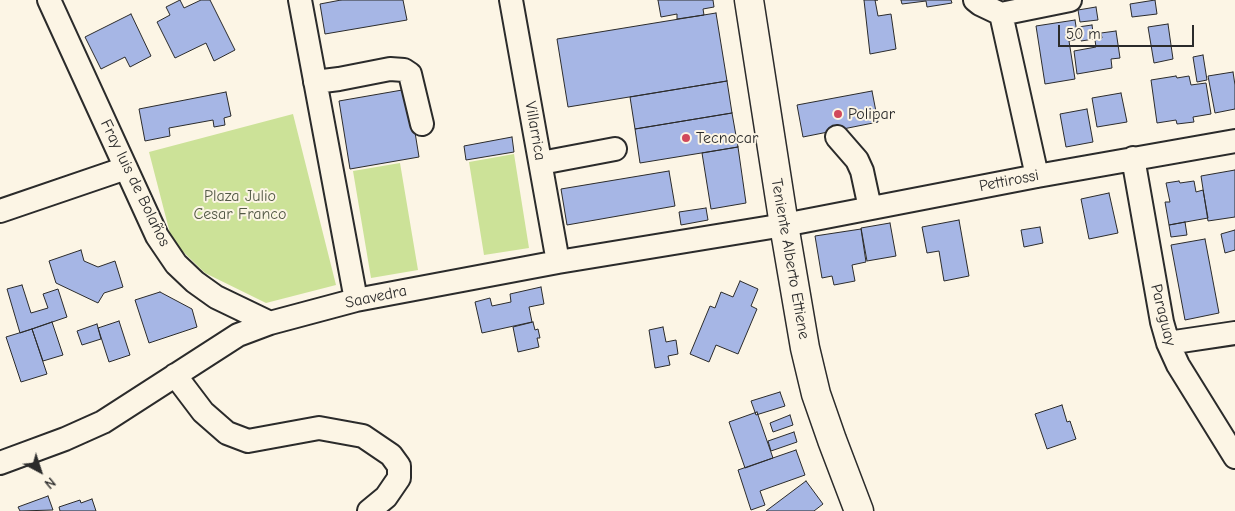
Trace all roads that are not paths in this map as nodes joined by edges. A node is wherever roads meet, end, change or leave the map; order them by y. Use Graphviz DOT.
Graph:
graph roads {
  1 [pos="49,0"];
  2 [pos="300,0"];
  3 [pos="511,0"];
  4 [pos="749,0"];
  5 [pos="975,0"];
  6 [pos="1070,0"];
  7 [pos="1001,14"];
  8 [pos="315,82"];
  9 [pos="422,124"];
  10 [pos="837,137"];
  11 [pos="1235,141"];
  12 [pos="615,149"];
  13 [pos="1133,158"];
  14 [pos="541,163"];
  15 [pos="126,168"];
  16 [pos="1036,176"];
  17 [pos="870,208"];
  18 [pos="0,211"];
  19 [pos="784,225"];
  20 [pos="558,262"];
  21 [pos="356,300"];
  22 [pos="270,323"];
  23 [pos="1235,333"];
  24 [pos="1168,343"];
  25 [pos="175,375"];
  26 [pos="1235,457"];
  27 [pos="0,462"];
  28 [pos="369,511"];
  29 [pos="859,511"];
  1 -- 15 [label="street, Fray luis de Bolaños"];
  2 -- 8 [label="street"];
  3 -- 14 [label="street, Villarrica"];
  4 -- 19 [label="main road, Teniente Alberto Ettiene"];
  5 -- 7 [label="street"];
  6 -- 7 [label="street"];
  7 -- 16 [label="street"];
  8 -- 9 [label="street"];
  8 -- 21 [label="street"];
  10 -- 17 [label="street"];
  11 -- 13 [label="street, Pettirossi"];
  12 -- 14 [label="street"];
  13 -- 16 [label="street, Pettirossi"];
  13 -- 24 [label="street, Paraguay"];
  14 -- 20 [label="street, Villarrica"];
  15 -- 18 [label="street"];
  15 -- 22 [label="street, Fray luis de Bolaños"];
  16 -- 17 [label="street, Pettirossi"];
  17 -- 19 [label="street, Pettirossi"];
  19 -- 20 [label="street, Saavedra"];
  19 -- 29 [label="main road, Teniente Alberto Ettiene"];
  20 -- 21 [label="street, Saavedra"];
  21 -- 22 [label="street, Saavedra"];
  22 -- 25 [label="street, Saavedra"];
  23 -- 24 [label="street"];
  24 -- 26 [label="street, Paraguay"];
  25 -- 27 [label="street, Saavedra"];
  25 -- 28 [label="street"];
}
